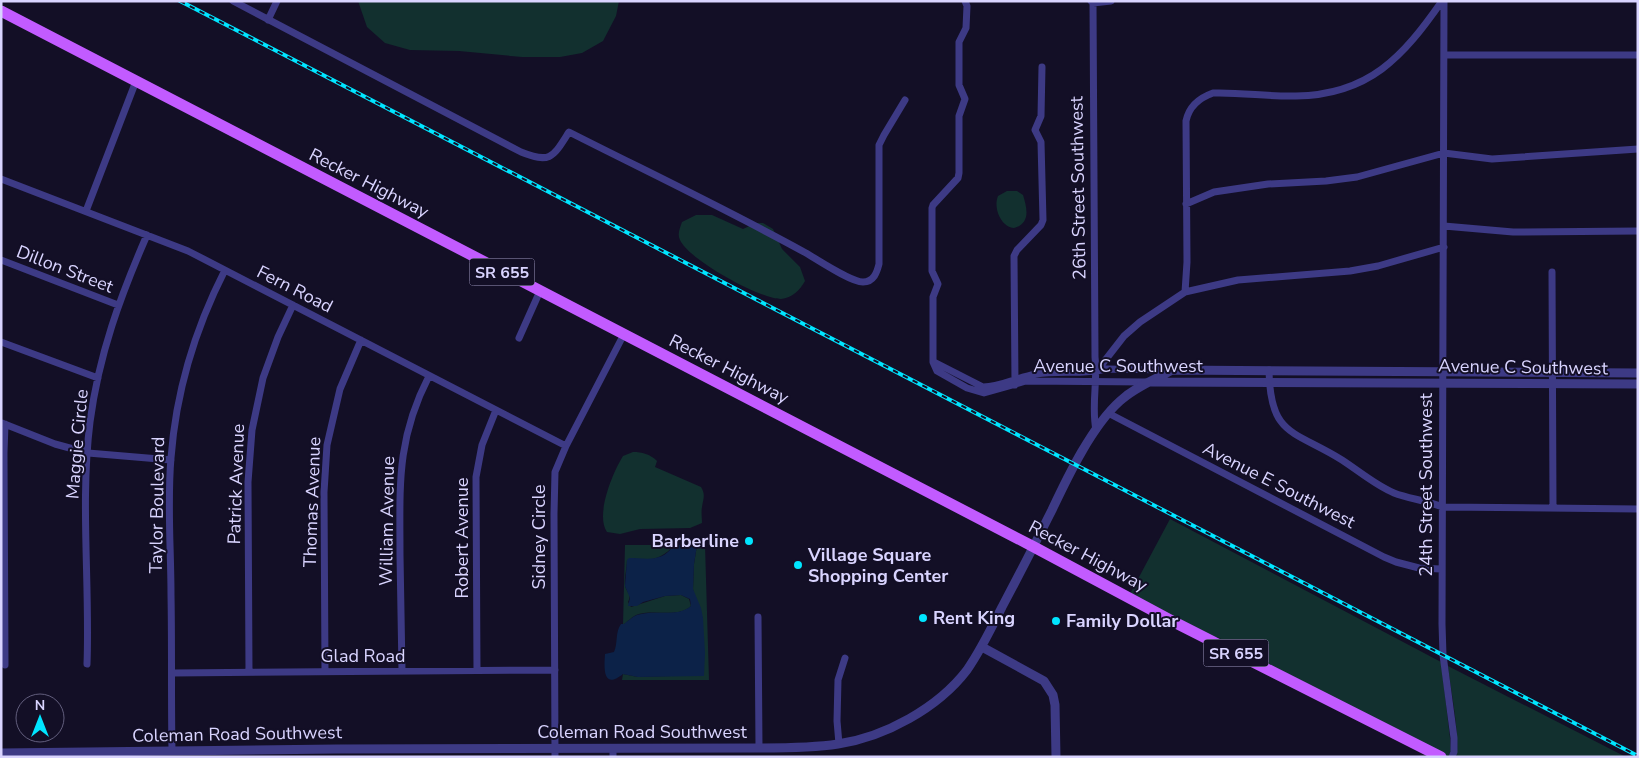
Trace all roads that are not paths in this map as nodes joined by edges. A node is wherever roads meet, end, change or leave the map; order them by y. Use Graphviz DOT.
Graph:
graph roads {
  1 [pos="233,1"];
  2 [pos="277,1"];
  3 [pos="965,1"];
  4 [pos="1111,1"];
  5 [pos="1443,1"];
  6 [pos="1092,2"];
  7 [pos="1,12"];
  8 [pos="268,20"];
  9 [pos="1428,21"];
  10 [pos="1444,26"];
  11 [pos="1444,55"];
  12 [pos="1638,55"];
  13 [pos="1042,68"];
  14 [pos="136,81"];
  15 [pos="905,100"];
  16 [pos="1638,149"];
  17 [pos="1444,153"];
  18 [pos="1,179"];
  19 [pos="1186,204"];
  20 [pos="86,211"];
  21 [pos="1444,226"];
  22 [pos="1638,230"];
  23 [pos="147,235"];
  24 [pos="1444,247"];
  25 [pos="1,260"];
  26 [pos="225,270"];
  27 [pos="1552,272"];
  28 [pos="540,291"];
  29 [pos="1186,292"];
  30 [pos="118,305"];
  31 [pos="293,305"];
  32 [pos="624,334"];
  33 [pos="519,338"];
  34 [pos="361,340"];
  35 [pos="1,342"];
  36 [pos="1172,370"];
  37 [pos="1269,370"];
  38 [pos="1442,371"];
  39 [pos="1096,372"];
  40 [pos="1552,372"];
  41 [pos="1638,373"];
  42 [pos="429,376"];
  43 [pos="98,378"];
  44 [pos="1096,381"];
  45 [pos="1014,382"];
  46 [pos="1150,382"];
  47 [pos="1269,382"];
  48 [pos="1441,383"];
  49 [pos="1552,384"];
  50 [pos="1638,384"];
  51 [pos="496,410"];
  52 [pos="1108,413"];
  53 [pos="3,424"];
  54 [pos="1096,430"];
  55 [pos="566,446"];
  56 [pos="88,453"];
  57 [pos="171,460"];
  58 [pos="3,505"];
  59 [pos="1442,507"];
  60 [pos="1553,508"];
  61 [pos="1638,509"];
  62 [pos="1034,547"];
  63 [pos="1441,569"];
  64 [pos="758,617"];
  65 [pos="982,647"];
  66 [pos="845,658"];
  67 [pos="87,664"];
  68 [pos="5,665"];
  69 [pos="477,670"];
  70 [pos="555,670"];
  71 [pos="325,671"];
  72 [pos="402,671"];
  73 [pos="172,672"];
  74 [pos="249,672"];
  75 [pos="839,744"];
  76 [pos="759,748"];
  77 [pos="172,750"];
  78 [pos="555,752"];
  79 [pos="794,752"];
  80 [pos="1,753"];
  81 [pos="613,753"];
  82 [pos="110,754"];
  83 [pos="1056,757"];
  84 [pos="1440,757"];
  85 [pos="1452,757"];
  1 -- 8 [label="street"];
  2 -- 8 [label="street"];
  3 -- 45 [label="street, Avenue C Southwest"];
  4 -- 6 [label="street, 26th Street Southwest"];
  5 -- 9 [label="street"];
  5 -- 10 [label="street, 24th Street Southwest"];
  6 -- 39 [label="street, 26th Street Southwest"];
  7 -- 14 [label="main road, Recker Highway / SR 655"];
  8 -- 15 [label="street"];
  9 -- 10 [label="street"];
  9 -- 19 [label="street"];
  10 -- 11 [label="street, 24th Street Southwest"];
  11 -- 12 [label="street"];
  11 -- 17 [label="street, 24th Street Southwest"];
  13 -- 45 [label="street"];
  14 -- 20 [label="street"];
  14 -- 28 [label="main road, Recker Highway / SR 655"];
  16 -- 17 [label="street"];
  17 -- 19 [label="street"];
  17 -- 21 [label="street, 24th Street Southwest"];
  18 -- 20 [label="street, Fern Road"];
  19 -- 29 [label="street"];
  20 -- 23 [label="street, Fern Road"];
  21 -- 22 [label="street"];
  21 -- 24 [label="street, 24th Street Southwest"];
  23 -- 26 [label="street, Fern Road"];
  23 -- 30 [label="street, Maggie Circle"];
  24 -- 29 [label="street"];
  24 -- 38 [label="street, 24th Street Southwest"];
  25 -- 30 [label="street, Dillon Street"];
  26 -- 31 [label="street, Fern Road"];
  26 -- 57 [label="street, Taylor Boulevard"];
  27 -- 40 [label="street"];
  28 -- 32 [label="main road, Recker Highway / SR 655"];
  28 -- 33 [label="street"];
  29 -- 39 [label="street"];
  30 -- 43 [label="street, Maggie Circle"];
  31 -- 34 [label="street, Fern Road"];
  31 -- 74 [label="street, Patrick Avenue"];
  32 -- 55 [label="street, Sidney Circle"];
  32 -- 62 [label="main road, Recker Highway / SR 655"];
  34 -- 42 [label="street, Fern Road"];
  34 -- 71 [label="street, Thomas Avenue"];
  35 -- 43 [label="street"];
  36 -- 37 [label="street, Avenue C Southwest"];
  36 -- 39 [label="street, Avenue C Southwest"];
  36 -- 46 [label="street, Coleman Road Southwest"];
  37 -- 38 [label="street, Avenue C Southwest"];
  37 -- 47 [label="street"];
  38 -- 40 [label="street, Avenue C Southwest"];
  38 -- 48 [label="street, 24th Street Southwest"];
  39 -- 44 [label="street"];
  39 -- 45 [label="street, Avenue C Southwest"];
  40 -- 41 [label="street, Avenue C Southwest"];
  40 -- 49 [label="street"];
  42 -- 51 [label="street, Fern Road"];
  42 -- 72 [label="street, William Avenue"];
  43 -- 56 [label="street, Maggie Circle"];
  44 -- 45 [label="street, Avenue C Southwest"];
  44 -- 46 [label="street, Avenue C Southwest"];
  44 -- 54 [label="street"];
  46 -- 47 [label="street, Avenue C Southwest"];
  46 -- 52 [label="street, Coleman Road Southwest"];
  47 -- 48 [label="street, Avenue C Southwest"];
  47 -- 59 [label="street"];
  48 -- 49 [label="street, Avenue C Southwest"];
  48 -- 59 [label="street, 24th Street Southwest"];
  49 -- 50 [label="street, Avenue C Southwest"];
  49 -- 60 [label="street"];
  51 -- 55 [label="street, Fern Road"];
  51 -- 69 [label="street, Robert Avenue"];
  52 -- 54 [label="street, Coleman Road Southwest"];
  52 -- 63 [label="street, Avenue E Southwest"];
  53 -- 56 [label="street"];
  53 -- 58 [label="street"];
  54 -- 62 [label="street, Coleman Road Southwest"];
  55 -- 70 [label="street, Sidney Circle"];
  56 -- 57 [label="street"];
  56 -- 67 [label="street, Maggie Circle"];
  57 -- 73 [label="street, Taylor Boulevard"];
  58 -- 68 [label="street"];
  59 -- 60 [label="street"];
  59 -- 63 [label="street, 24th Street Southwest"];
  60 -- 61 [label="street"];
  62 -- 65 [label="street, Coleman Road Southwest"];
  62 -- 84 [label="main road, Recker Highway / SR 655"];
  63 -- 85 [label="street, 24th Street Southwest"];
  64 -- 76 [label="street"];
  65 -- 75 [label="street, Coleman Road Southwest"];
  65 -- 83 [label="street"];
  66 -- 75 [label="street"];
  69 -- 70 [label="street, Glad Road"];
  69 -- 72 [label="street, Glad Road"];
  70 -- 78 [label="street, Sidney Circle"];
  71 -- 72 [label="street, Glad Road"];
  71 -- 74 [label="street, Glad Road"];
  73 -- 74 [label="street, Glad Road"];
  73 -- 77 [label="street, Taylor Boulevard"];
  75 -- 79 [label="street, Coleman Road Southwest"];
  76 -- 79 [label="street, Coleman Road Southwest"];
  76 -- 81 [label="street, Coleman Road Southwest"];
  77 -- 78 [label="street, Coleman Road Southwest"];
  77 -- 82 [label="street, Coleman Road Southwest"];
  78 -- 81 [label="street, Coleman Road Southwest"];
  80 -- 82 [label="street, Coleman Road Southwest"];
}
